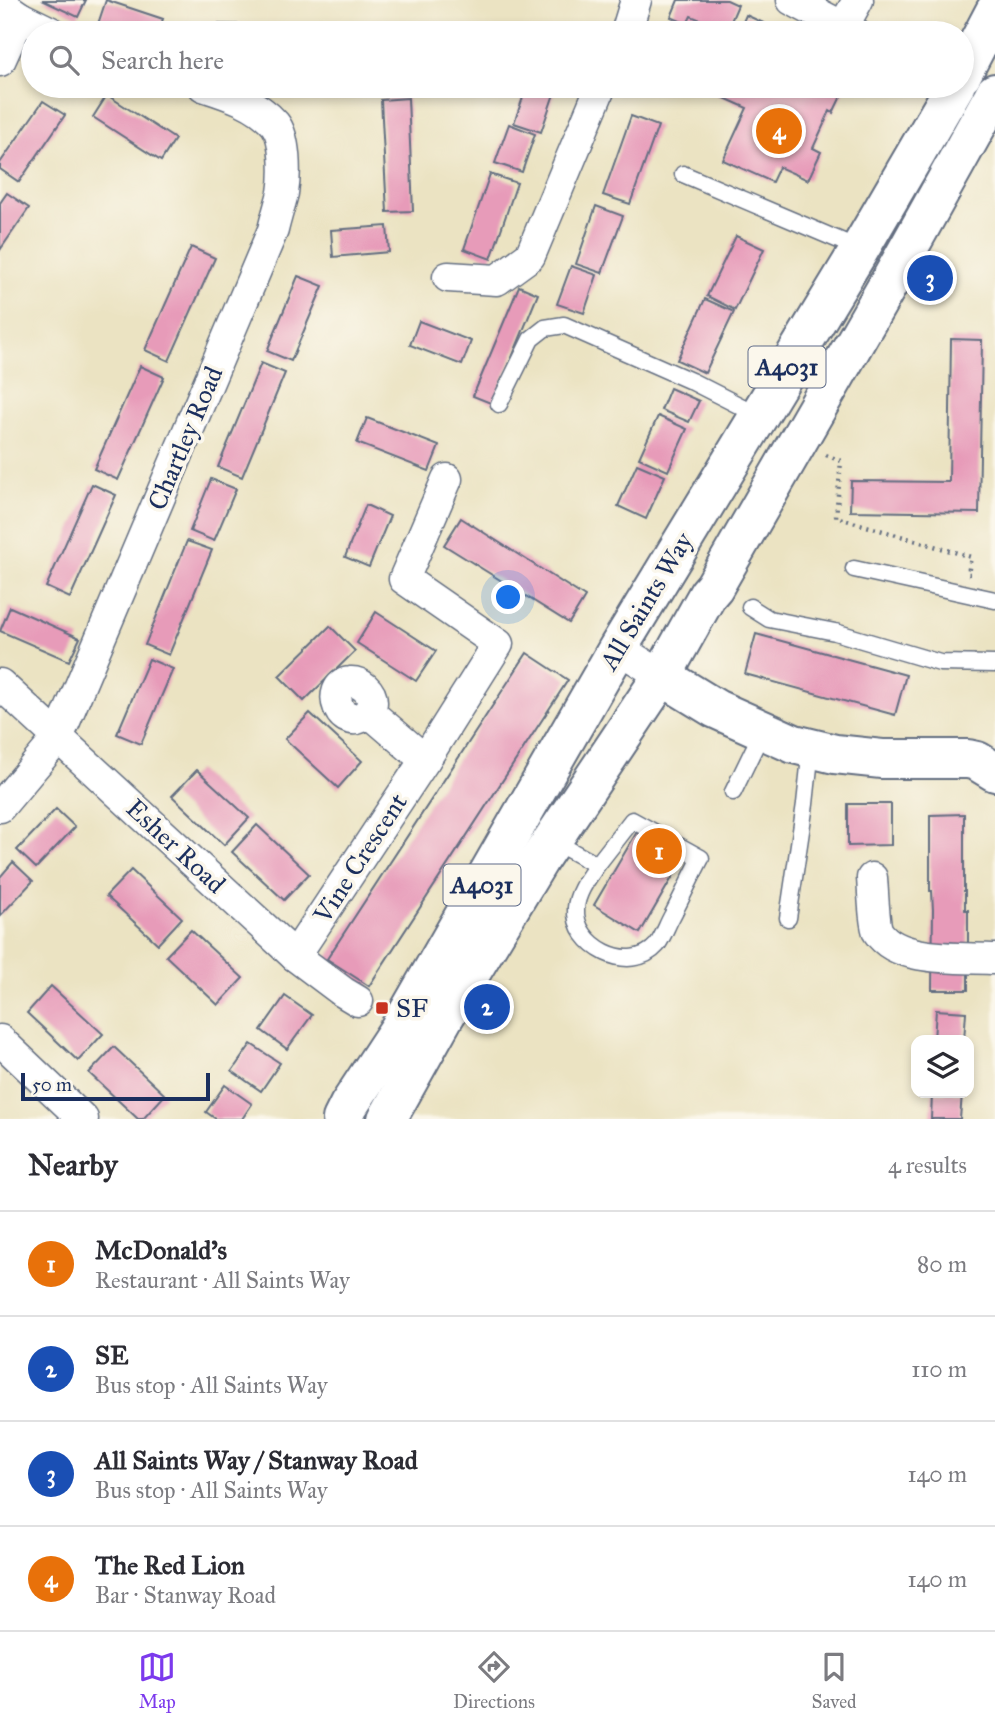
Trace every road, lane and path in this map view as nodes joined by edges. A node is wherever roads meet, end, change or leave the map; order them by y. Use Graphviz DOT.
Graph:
graph roads {
  1 [pos="636,0"];
  2 [pos="792,0"];
  3 [pos="858,0"];
  4 [pos="10,10"];
  5 [pos="995,11"];
  6 [pos="30,21"];
  7 [pos="630,21"];
  8 [pos="832,21"];
  9 [pos="852,21"];
  10 [pos="974,51"];
  11 [pos="0,61"];
  12 [pos="995,93"];
  13 [pos="236,98"];
  14 [pos="596,98"];
  15 [pos="948,98"];
  16 [pos="683,174"];
  17 [pos="860,249"];
  18 [pos="448,277"];
  19 [pos="499,404"];
  20 [pos="758,415"];
  21 [pos="797,442"];
  22 [pos="447,479"];
  23 [pos="854,569"];
  24 [pos="982,576"];
  25 [pos="995,600"];
  26 [pos="750,607"];
  27 [pos="618,648"];
  28 [pos="995,664"];
  29 [pos="662,676"];
  30 [pos="0,684"];
  31 [pos="369,712"];
  32 [pos="763,730"];
  33 [pos="58,738"];
  34 [pos="811,748"];
  35 [pos="425,760"];
  36 [pos="995,772"];
  37 [pos="733,792"];
  38 [pos="0,807"];
  39 [pos="553,841"];
  40 [pos="597,864"];
  41 [pos="872,878"];
  42 [pos="788,918"];
  43 [pos="295,956"];
  44 [pos="995,959"];
  45 [pos="358,1001"];
  46 [pos="0,1040"];
  47 [pos="83,1119"];
  48 [pos="342,1119"];
  49 [pos="387,1119"];
  1 -- 7 [label="street"];
  2 -- 8 [label="street"];
  3 -- 9 [label="street"];
  4 -- 6 [label="street"];
  4 -- 11 [label="street"];
  5 -- 10 [label="main road"];
  12 -- 21 [label="main road, All Saints Way / A4031"];
  13 -- 33 [label="street, Chartley Road"];
  14 -- 18 [label="street"];
  15 -- 17 [label="main road, All Saints Way / A4031"];
  16 -- 17 [label="lane"];
  17 -- 20 [label="main road, All Saints Way / A4031"];
  19 -- 20 [label="lane"];
  20 -- 27 [label="main road, All Saints Way / A4031"];
  21 -- 24 [label="path"];
  21 -- 29 [label="main road, All Saints Way / A4031"];
  22 -- 35 [label="street, Vine Crescent"];
  23 -- 25 [label="lane"];
  26 -- 28 [label="lane"];
  27 -- 29 [label="street"];
  27 -- 48 [label="main road, All Saints Way / A4031"];
  29 -- 32 [label="main road"];
  29 -- 39 [label="main road, All Saints Way / A4031"];
  30 -- 33 [label="street, Esher Road"];
  31 -- 35 [label="street"];
  32 -- 34 [label="main road"];
  32 -- 37 [label="lane"];
  33 -- 38 [label="street, Chartley Road"];
  33 -- 43 [label="street, Esher Road"];
  34 -- 36 [label="main road"];
  34 -- 42 [label="lane"];
  35 -- 43 [label="street, Vine Crescent"];
  39 -- 40 [label="lane"];
  39 -- 49 [label="main road, All Saints Way / A4031"];
  40 -- 40 [label="lane"];
  41 -- 44 [label="street"];
  43 -- 45 [label="street, Esher Road"];
  46 -- 47 [label="street"];
}
